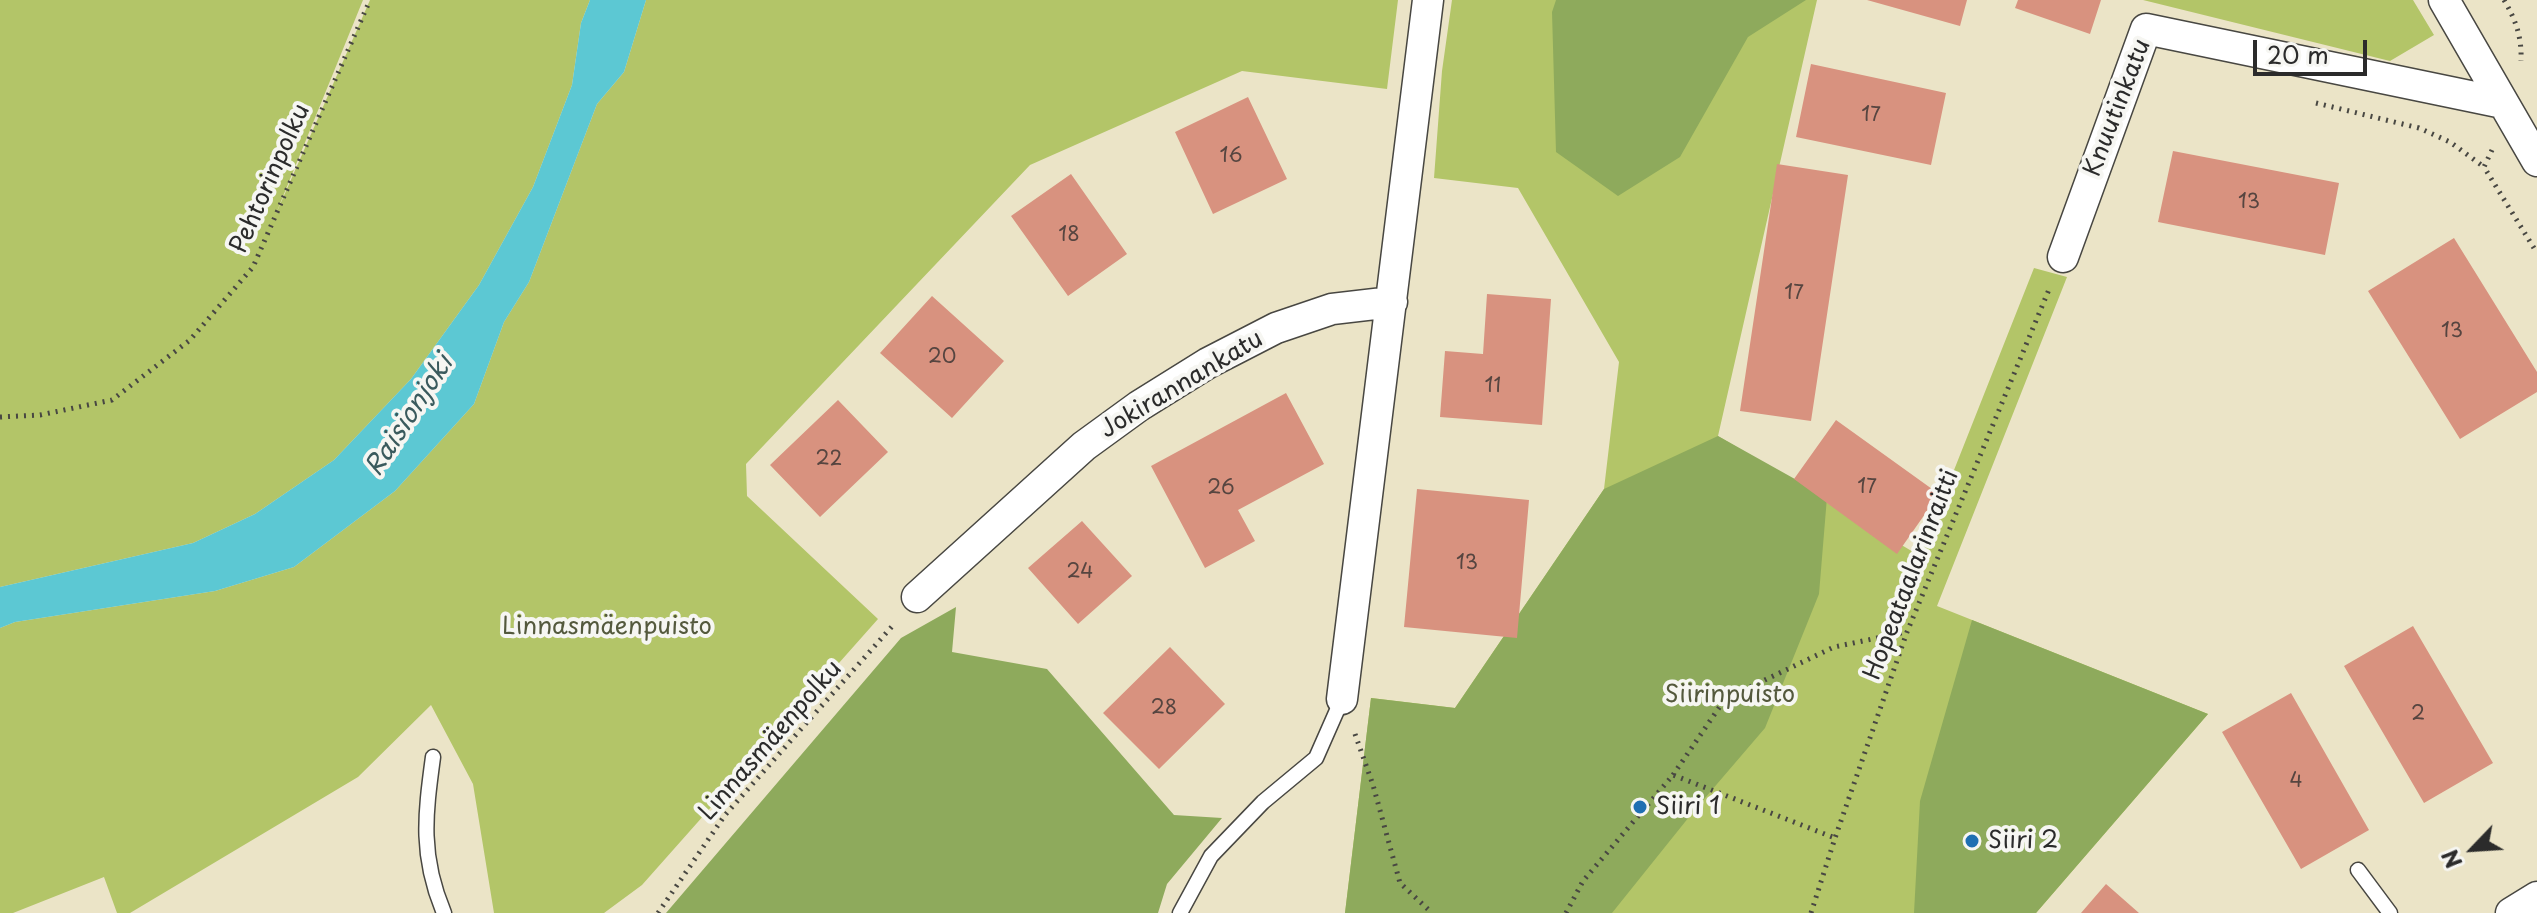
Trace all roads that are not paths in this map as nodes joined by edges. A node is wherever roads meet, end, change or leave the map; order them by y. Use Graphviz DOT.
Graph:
graph roads {
  1 [pos="1428,0"];
  2 [pos="2444,0"];
  3 [pos="2503,103"];
  4 [pos="2537,161"];
  5 [pos="2063,257"];
  6 [pos="1392,302"];
  7 [pos="917,597"];
  8 [pos="1342,699"];
  9 [pos="433,757"];
  10 [pos="2358,870"];
  11 [pos="2537,897"];
  12 [pos="444,913"];
  13 [pos="1180,913"];
  14 [pos="2390,913"];
  15 [pos="2511,913"];
  1 -- 6 [label="street"];
  2 -- 3 [label="street"];
  3 -- 4 [label="street"];
  3 -- 5 [label="street, Knuutinkatu"];
  6 -- 7 [label="street, Jokirannankatu"];
  6 -- 8 [label="street"];
  8 -- 13 [label="lane"];
  9 -- 12 [label="lane"];
  10 -- 14 [label="lane"];
  11 -- 15 [label="street"];
}
